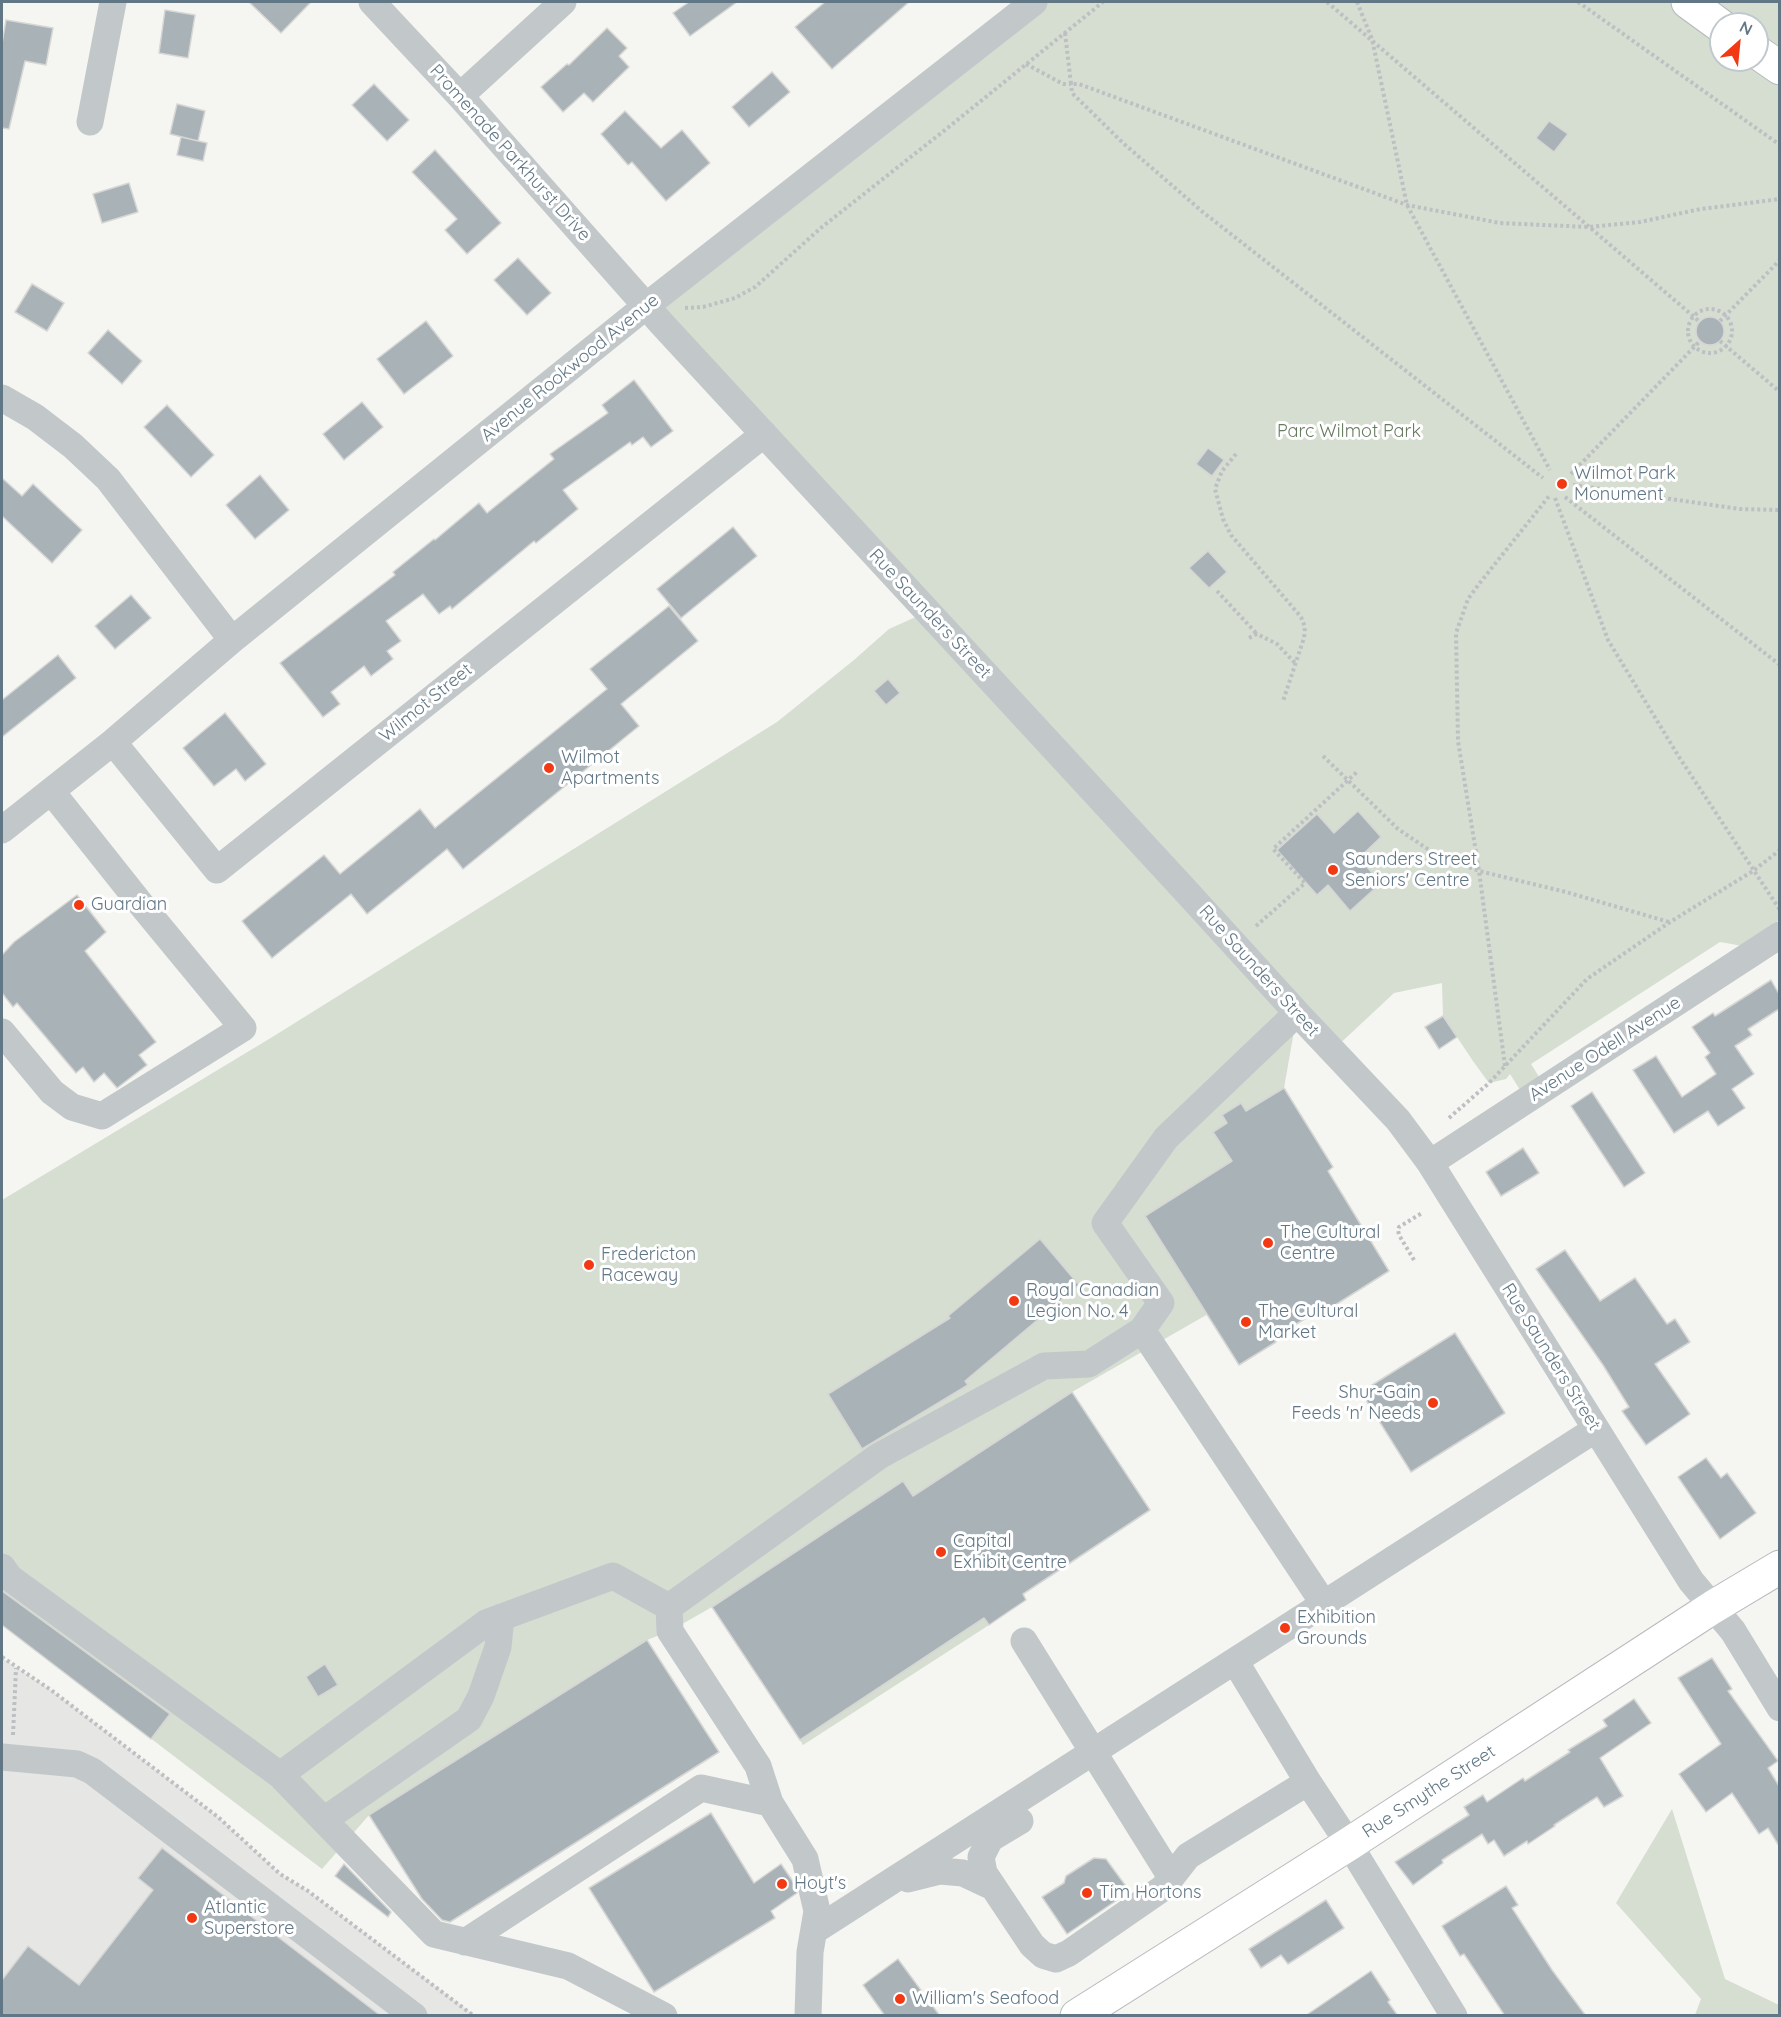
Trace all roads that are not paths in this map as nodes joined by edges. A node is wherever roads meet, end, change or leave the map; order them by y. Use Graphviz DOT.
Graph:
graph roads {
  1 [pos="113,2"];
  2 [pos="372,2"];
  3 [pos="563,2"];
  4 [pos="1034,2"];
  5 [pos="1688,2"];
  6 [pos="1709,17"];
  7 [pos="460,96"];
  8 [pos="90,122"];
  9 [pos="646,306"];
  10 [pos="2,398"];
  11 [pos="764,434"];
  12 [pos="232,640"];
  13 [pos="113,742"];
  14 [pos="51,791"];
  15 [pos="2,830"];
  16 [pos="1779,935"];
  17 [pos="1297,1013"];
  18 [pos="2,1032"];
  19 [pos="1430,1163"];
  20 [pos="1142,1330"];
  21 [pos="1596,1429"];
  22 [pos="2,1567"];
  23 [pos="1778,1570"];
  24 [pos="1324,1604"];
  25 [pos="669,1607"];
  26 [pos="1713,1607"];
  27 [pos="501,1617"];
  28 [pos="1024,1641"];
  29 [pos="1235,1660"];
  30 [pos="1779,1708"];
  31 [pos="1093,1752"];
  32 [pos="7,1757"];
  33 [pos="280,1775"];
  34 [pos="1308,1782"];
  35 [pos="770,1803"];
  36 [pos="324,1820"];
  37 [pos="1349,1844"];
  38 [pos="1171,1877"];
  39 [pos="886,1885"];
  40 [pos="993,1887"];
  41 [pos="814,1931"];
  42 [pos="465,1942"];
  43 [pos="414,2016"];
  44 [pos="664,2016"];
  45 [pos="808,2016"];
  46 [pos="1077,2016"];
  47 [pos="1454,2016"];
  1 -- 8 [label="street"];
  2 -- 7 [label="street, Promenade Parkhurst Drive"];
  3 -- 7 [label="street"];
  4 -- 9 [label="street, Avenue Rookwood Avenue"];
  5 -- 6 [label="main road"];
  7 -- 9 [label="street, Promenade Parkhurst Drive"];
  9 -- 11 [label="street, Rue Saunders Street"];
  9 -- 12 [label="street, Avenue Rookwood Avenue"];
  10 -- 12 [label="street"];
  11 -- 13 [label="street, Wilmot Street"];
  11 -- 17 [label="street, Rue Saunders Street"];
  12 -- 13 [label="street, Avenue Rookwood Avenue"];
  13 -- 14 [label="street, Avenue Rookwood Avenue"];
  14 -- 15 [label="street, Avenue Rookwood Avenue"];
  14 -- 18 [label="street"];
  16 -- 19 [label="street, Avenue Odell Avenue"];
  17 -- 19 [label="street, Rue Saunders Street"];
  17 -- 20 [label="street"];
  19 -- 21 [label="street, Rue Saunders Street"];
  20 -- 24 [label="street"];
  20 -- 25 [label="street"];
  21 -- 24 [label="street"];
  21 -- 26 [label="street, Rue Saunders Street"];
  22 -- 33 [label="street"];
  23 -- 26 [label="main road, Rue Smythe Street"];
  24 -- 29 [label="street"];
  25 -- 27 [label="street"];
  25 -- 35 [label="street"];
  26 -- 30 [label="street, Rue Saunders Street"];
  26 -- 37 [label="main road, Rue Smythe Street"];
  27 -- 33 [label="street"];
  27 -- 36 [label="street"];
  28 -- 31 [label="street"];
  29 -- 31 [label="street"];
  29 -- 34 [label="street"];
  31 -- 38 [label="street"];
  31 -- 39 [label="street"];
  31 -- 40 [label="street"];
  32 -- 43 [label="street"];
  33 -- 36 [label="street"];
  34 -- 37 [label="street"];
  34 -- 38 [label="street"];
  35 -- 41 [label="street"];
  35 -- 42 [label="street"];
  36 -- 42 [label="street"];
  37 -- 46 [label="main road, Rue Smythe Street"];
  37 -- 47 [label="street"];
  38 -- 40 [label="street"];
  39 -- 40 [label="street"];
  39 -- 41 [label="street"];
  41 -- 45 [label="street"];
  42 -- 44 [label="street"];
}
